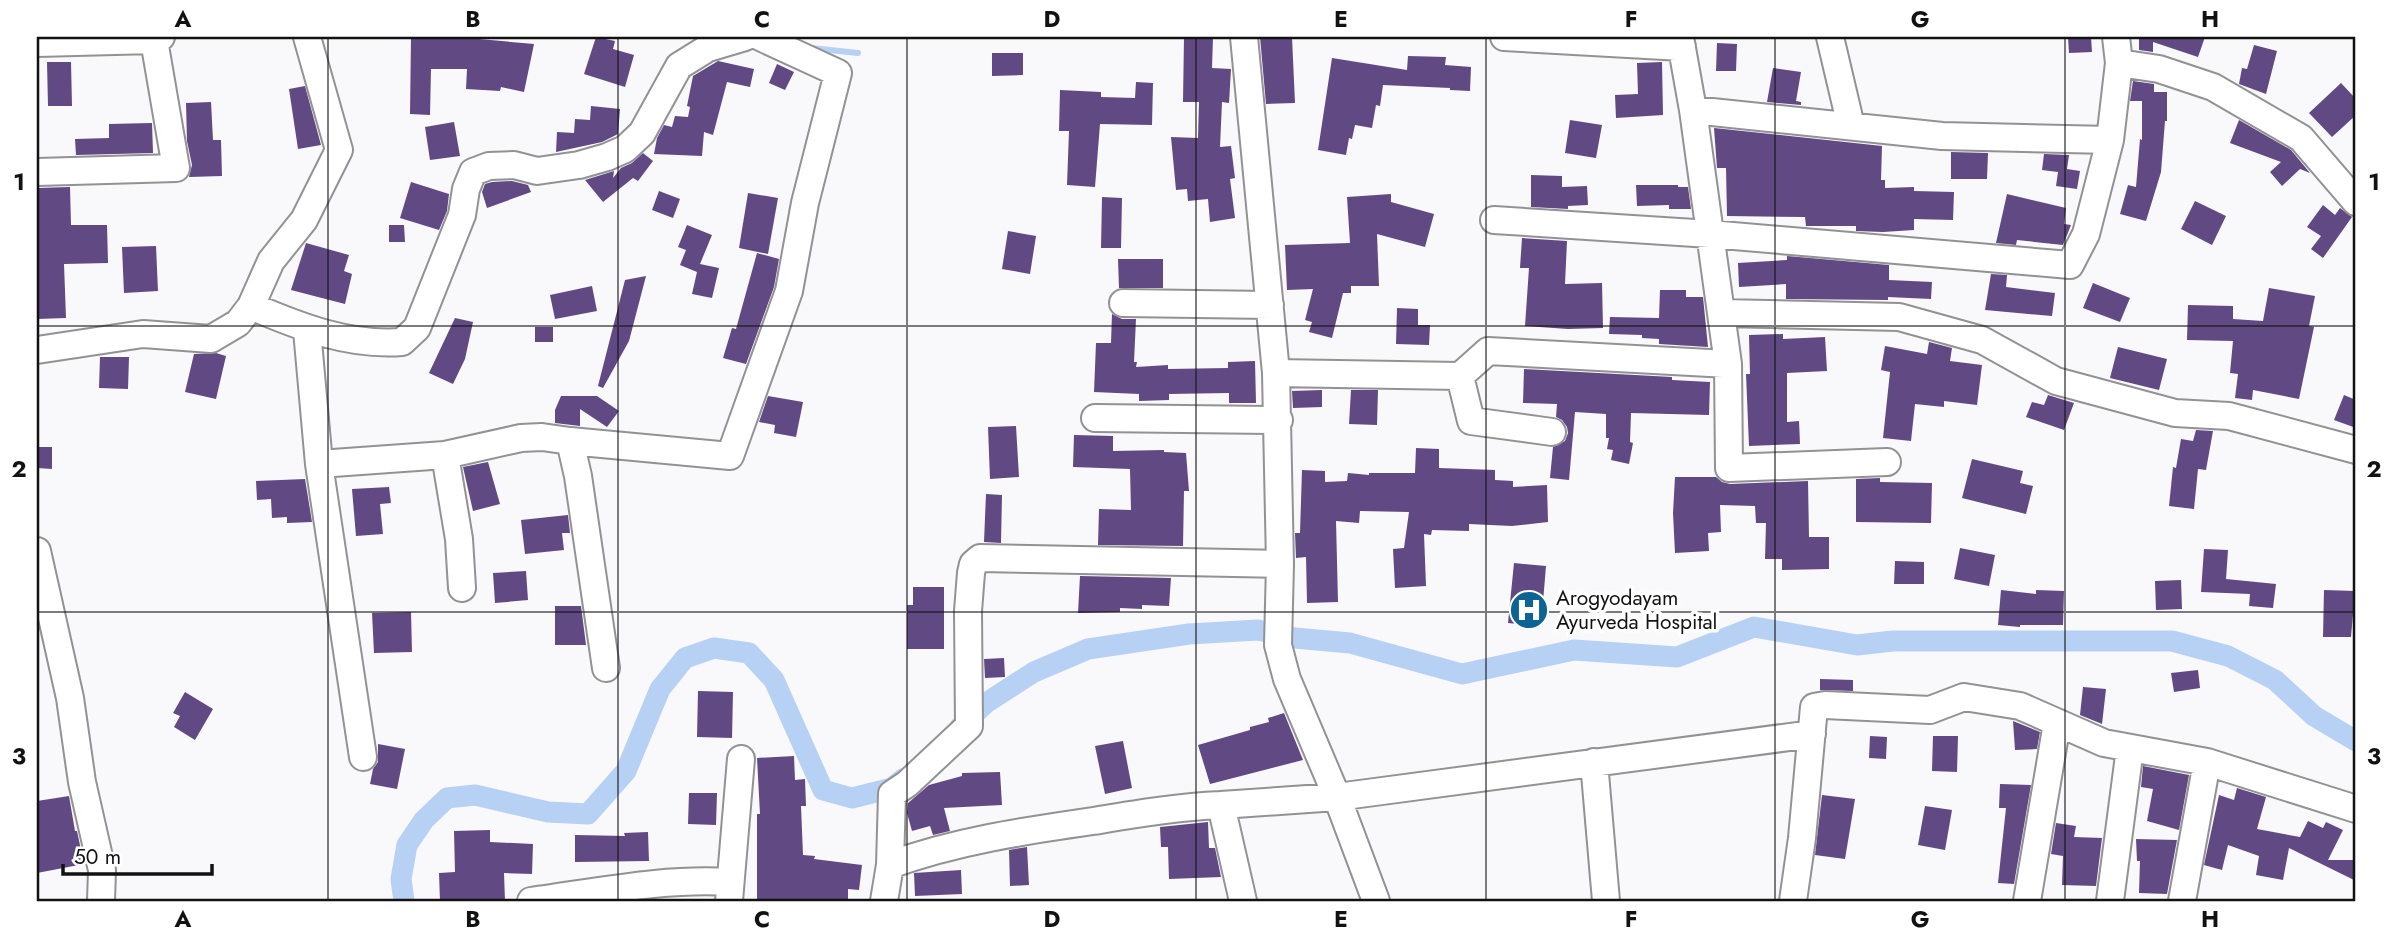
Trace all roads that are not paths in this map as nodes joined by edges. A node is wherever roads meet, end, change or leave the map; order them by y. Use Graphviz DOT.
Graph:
graph roads {
  1 [pos="307,37"];
  2 [pos="745,37"];
  3 [pos="760,37"];
  4 [pos="1244,37"];
  5 [pos="1504,37"];
  6 [pos="1830,37"];
  7 [pos="158,38"];
  8 [pos="1681,42"];
  9 [pos="37,43"];
  10 [pos="2118,50"];
  11 [pos="1693,110"];
  12 [pos="1851,126"];
  13 [pos="2110,141"];
  14 [pos="37,172"];
  15 [pos="2356,202"];
  16 [pos="1494,220"];
  17 [pos="1710,233"];
  18 [pos="1123,303"];
  19 [pos="1270,305"];
  20 [pos="251,306"];
  21 [pos="1721,313"];
  22 [pos="307,330"];
  23 [pos="37,350"];
  24 [pos="1728,364"];
  25 [pos="1276,373"];
  26 [pos="1460,376"];
  27 [pos="1095,418"];
  28 [pos="1279,420"];
  29 [pos="1552,432"];
  30 [pos="570,441"];
  31 [pos="2356,450"];
  32 [pos="445,455"];
  33 [pos="1887,462"];
  34 [pos="319,464"];
  35 [pos="37,551"];
  36 [pos="1280,564"];
  37 [pos="462,588"];
  38 [pos="606,668"];
  39 [pos="2057,723"];
  40 [pos="1812,734"];
  41 [pos="2130,748"];
  42 [pos="363,757"];
  43 [pos="741,759"];
  44 [pos="1594,762"];
  45 [pos="2207,762"];
  46 [pos="1337,797"];
  47 [pos="1221,805"];
  48 [pos="2356,809"];
  49 [pos="890,865"];
  50 [pos="729,892"];
  51 [pos="102,901"];
  52 [pos="531,901"];
  53 [pos="884,901"];
  54 [pos="1243,901"];
  55 [pos="1376,901"];
  56 [pos="1606,901"];
  57 [pos="1793,901"];
  58 [pos="2027,901"];
  59 [pos="2110,901"];
  60 [pos="2182,901"];
  1 -- 20 [label="street"];
  2 -- 22 [label="street"];
  3 -- 30 [label="street"];
  4 -- 19 [label="street"];
  5 -- 8 [label="street"];
  6 -- 12 [label="street"];
  7 -- 9 [label="street"];
  7 -- 14 [label="street"];
  8 -- 11 [label="street"];
  10 -- 13 [label="street"];
  10 -- 15 [label="street"];
  11 -- 12 [label="street"];
  11 -- 17 [label="street"];
  12 -- 13 [label="street"];
  13 -- 17 [label="street"];
  16 -- 17 [label="street"];
  17 -- 21 [label="street"];
  18 -- 19 [label="street"];
  19 -- 25 [label="street"];
  20 -- 22 [label="street"];
  20 -- 23 [label="street"];
  21 -- 24 [label="street"];
  21 -- 31 [label="street"];
  22 -- 34 [label="street"];
  24 -- 26 [label="street"];
  24 -- 33 [label="street"];
  25 -- 26 [label="street"];
  25 -- 28 [label="street"];
  26 -- 29 [label="street"];
  27 -- 28 [label="street"];
  28 -- 36 [label="street"];
  30 -- 32 [label="street"];
  30 -- 38 [label="street"];
  32 -- 34 [label="street"];
  32 -- 37 [label="street"];
  34 -- 42 [label="street"];
  35 -- 51 [label="street"];
  36 -- 46 [label="street"];
  36 -- 49 [label="street"];
  39 -- 40 [label="street"];
  39 -- 41 [label="street"];
  39 -- 58 [label="street"];
  40 -- 44 [label="street"];
  40 -- 57 [label="street"];
  41 -- 45 [label="street"];
  41 -- 59 [label="street"];
  43 -- 50 [label="street"];
  44 -- 46 [label="street"];
  44 -- 56 [label="street"];
  45 -- 48 [label="street"];
  45 -- 60 [label="street"];
  46 -- 47 [label="street"];
  46 -- 55 [label="street"];
  47 -- 49 [label="street"];
  47 -- 54 [label="street"];
  49 -- 53 [label="street"];
  50 -- 52 [label="street"];
}
